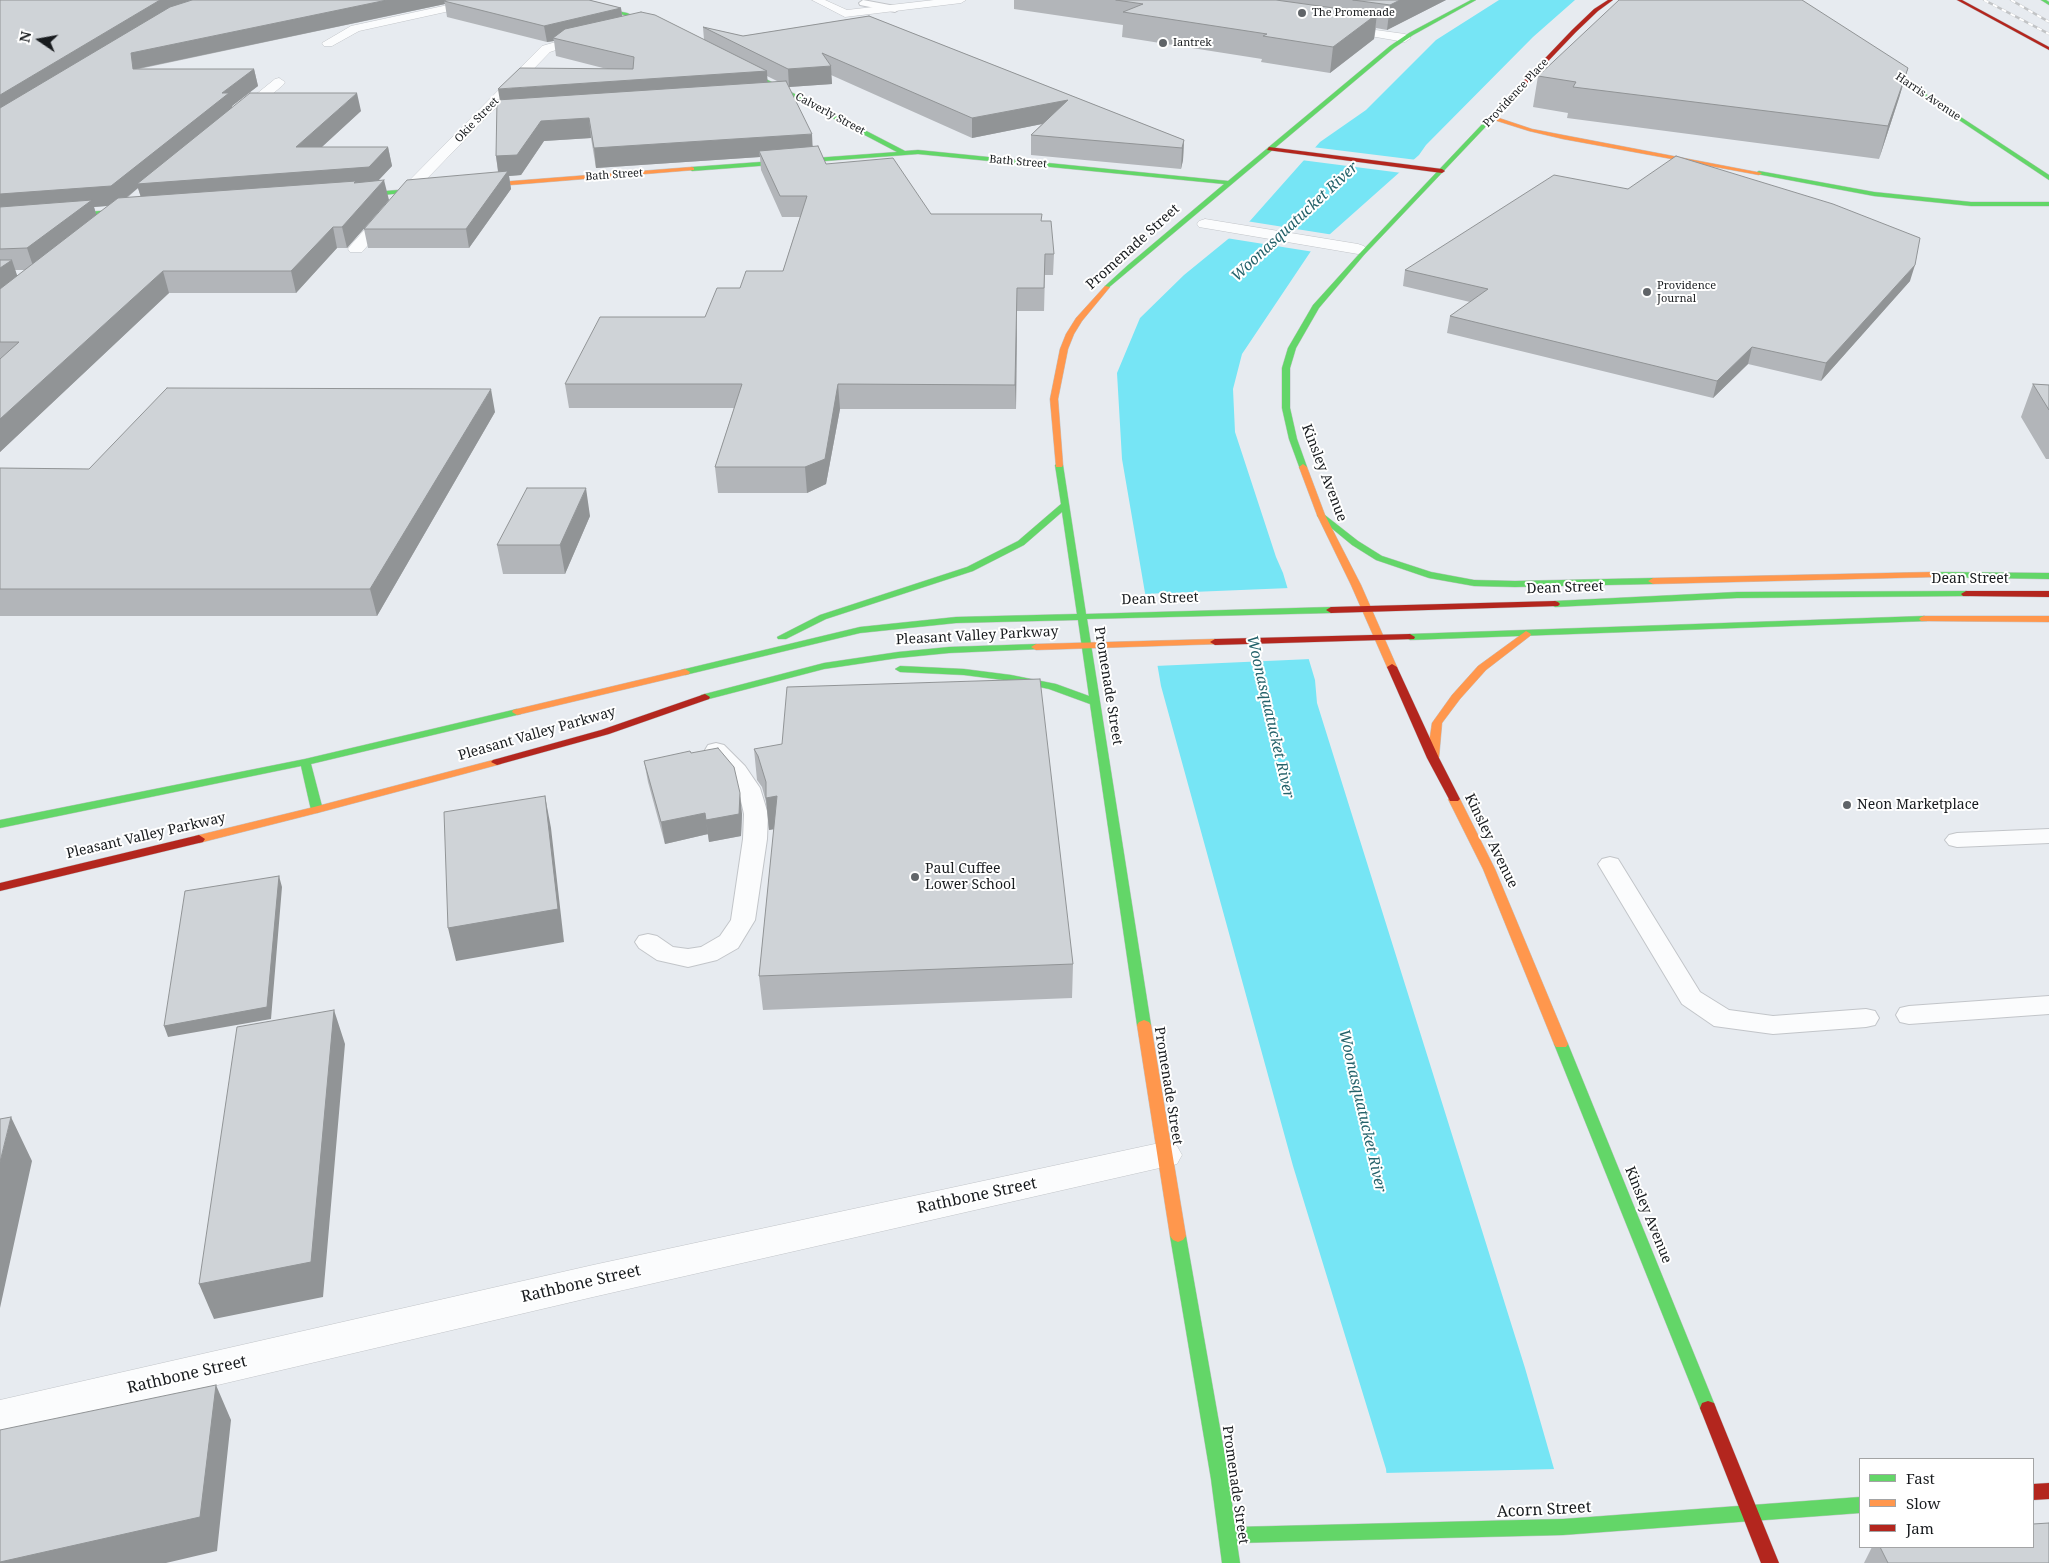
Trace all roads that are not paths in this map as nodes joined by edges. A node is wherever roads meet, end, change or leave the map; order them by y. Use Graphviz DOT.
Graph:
graph roads {
  1 [pos="486,0"];
  2 [pos="560,0"];
  3 [pos="817,0"];
  4 [pos="962,0"];
  5 [pos="1474,0"];
  6 [pos="1611,0"];
  7 [pos="1959,0"];
  8 [pos="2043,0"];
  9 [pos="863,3"];
  10 [pos="2049,4"];
  11 [pos="895,9"];
  12 [pos="650,22"];
  13 [pos="1330,27"];
  14 [pos="623,28"];
  15 [pos="604,32"];
  16 [pos="672,33"];
  17 [pos="1405,38"];
  18 [pos="328,43"];
  19 [pos="2049,49"];
  20 [pos="1862,53"];
  21 [pos="721,58"];
  22 [pos="279,82"];
  23 [pos="791,94"];
  24 [pos="762,96"];
  25 [pos="500,114"];
  26 [pos="483,115"];
  27 [pos="1492,118"];
  28 [pos="227,125"];
  29 [pos="1269,149"];
  30 [pos="904,153"];
  31 [pos="1442,171"];
  32 [pos="2049,178"];
  33 [pos="1227,183"];
  34 [pos="465,187"];
  35 [pos="446,188"];
  36 [pos="407,191"];
  37 [pos="342,196"];
  38 [pos="137,199"];
  39 [pos="2049,204"];
  40 [pos="147,210"];
  41 [pos="122,211"];
  42 [pos="0,221"];
  43 [pos="1212,226"];
  44 [pos="98,229"];
  45 [pos="356,249"];
  46 [pos="1358,249"];
  47 [pos="1065,505"];
  48 [pos="1321,514"];
  49 [pos="2049,576"];
  50 [pos="2049,594"];
  51 [pos="1366,608"];
  52 [pos="1082,617"];
  53 [pos="2049,619"];
  54 [pos="1526,634"];
  55 [pos="1380,637"];
  56 [pos="1087,645"];
  57 [pos="740,658"];
  58 [pos="824,666"];
  59 [pos="1095,702"];
  60 [pos="716,750"];
  61 [pos="1433,758"];
  62 [pos="305,762"];
  63 [pos="317,810"];
  64 [pos="0,824"];
  65 [pos="2049,836"];
  66 [pos="1957,840"];
  67 [pos="1610,864"];
  68 [pos="0,887"];
  69 [pos="648,942"];
  70 [pos="2049,1005"];
  71 [pos="1909,1015"];
  72 [pos="1866,1018"];
  73 [pos="1164,1155"];
  74 [pos="0,1418"];
  75 [pos="2049,1490"];
  76 [pos="2034,1492"];
  77 [pos="1859,1505"];
  78 [pos="1751,1514"];
  79 [pos="1228,1535"];
  80 [pos="1231,1563"];
  81 [pos="1770,1563"];
  1 -- 18 [label="street"];
  2 -- 12 [label="main road"];
  3 -- 11 [label="street"];
  4 -- 11 [label="street"];
  5 -- 17 [label="main road, Promenade Street"];
  6 -- 27 [label="main road, Providence Place"];
  7 -- 19 [label="main road"];
  8 -- 10 [label="main road"];
  9 -- 11 [label="lane"];
  12 -- 14 [label="street"];
  12 -- 16 [label="main road"];
  13 -- 17 [label="street"];
  15 -- 26 [label="street, Okie Street"];
  17 -- 29 [label="main road, Promenade Street"];
  20 -- 32 [label="main road, Harris Avenue"];
  21 -- 23 [label="main road, Calverly Street"];
  22 -- 28 [label="street"];
  23 -- 24 [label="street"];
  23 -- 30 [label="main road, Calverly Street"];
  25 -- 26 [label="street"];
  26 -- 36 [label="street, Okie Street"];
  27 -- 31 [label="main road, Providence Place"];
  27 -- 39 [label="main road"];
  29 -- 31 [label="main road"];
  29 -- 33 [label="main road, Promenade Street"];
  30 -- 33 [label="main road, Bath Street"];
  30 -- 34 [label="main road, Bath Street"];
  31 -- 48 [label="main road, Kinsley Avenue"];
  33 -- 47 [label="main road, Promenade Street"];
  35 -- 36 [label="main road"];
  36 -- 37 [label="main road"];
  36 -- 45 [label="street, Okie Street"];
  38 -- 41 [label="street"];
  40 -- 41 [label="main road"];
  41 -- 42 [label="main road"];
  41 -- 44 [label="street"];
  43 -- 46 [label="street"];
  47 -- 52 [label="main road, Promenade Street"];
  47 -- 57 [label="main road"];
  48 -- 49 [label="main road"];
  48 -- 51 [label="main road, Kinsley Avenue"];
  50 -- 51 [label="main road, Dean Street"];
  51 -- 52 [label="main road, Dean Street"];
  51 -- 55 [label="main road, Kinsley Avenue"];
  52 -- 56 [label="main road, Promenade Street"];
  52 -- 57 [label="main road, Pleasant Valley Parkway"];
  53 -- 54 [label="main road"];
  54 -- 55 [label="main road"];
  54 -- 61 [label="main road"];
  55 -- 56 [label="main road"];
  55 -- 61 [label="main road, Kinsley Avenue"];
  56 -- 58 [label="main road, Pleasant Valley Parkway"];
  56 -- 59 [label="main road, Promenade Street"];
  57 -- 62 [label="main road, Pleasant Valley Parkway"];
  58 -- 59 [label="main road"];
  58 -- 63 [label="main road, Pleasant Valley Parkway"];
  59 -- 73 [label="main road, Promenade Street"];
  60 -- 69 [label="lane"];
  61 -- 78 [label="main road, Kinsley Avenue"];
  62 -- 63 [label="main road"];
  62 -- 64 [label="main road, Pleasant Valley Parkway"];
  63 -- 68 [label="main road, Pleasant Valley Parkway"];
  65 -- 66 [label="lane"];
  67 -- 72 [label="lane"];
  70 -- 71 [label="lane"];
  73 -- 74 [label="street, Rathbone Street"];
  73 -- 79 [label="main road, Promenade Street"];
  75 -- 76 [label="main road"];
  77 -- 78 [label="main road, Acorn Street"];
  78 -- 79 [label="main road, Acorn Street"];
  78 -- 81 [label="main road, Kinsley Avenue"];
  79 -- 80 [label="main road, Promenade Street"];
}
